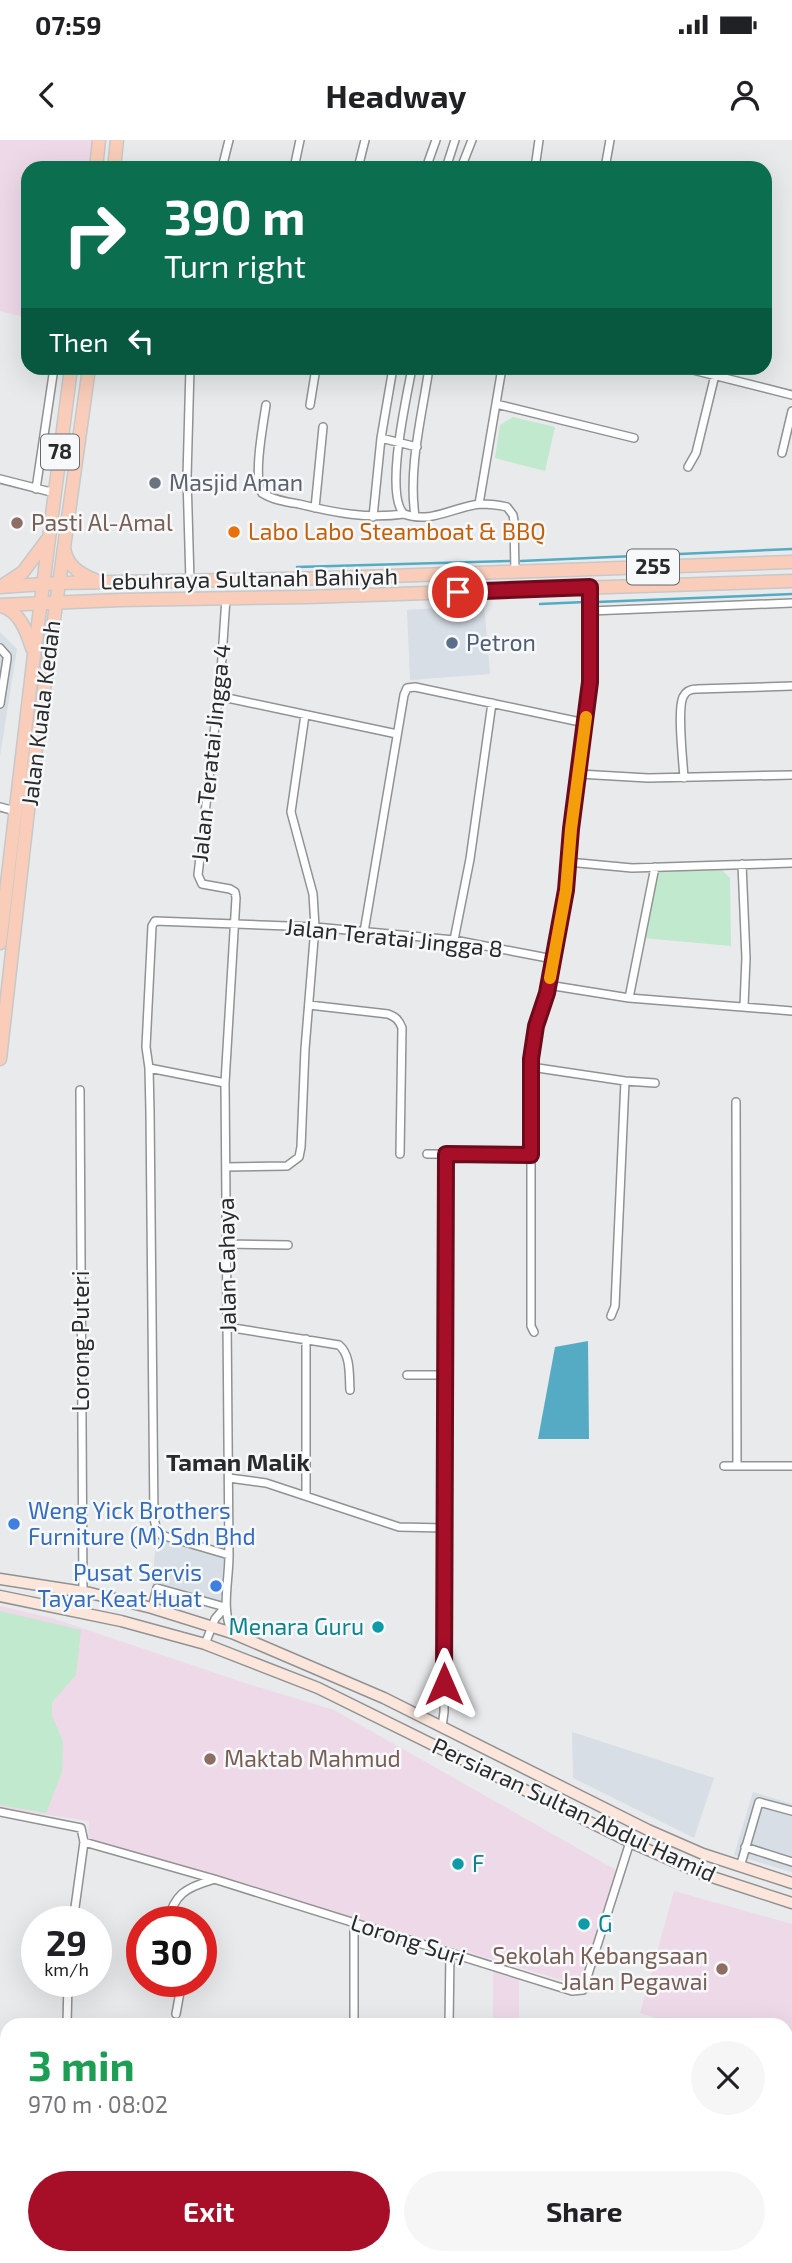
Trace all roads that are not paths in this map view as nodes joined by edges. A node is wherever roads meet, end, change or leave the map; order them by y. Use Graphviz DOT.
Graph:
graph roads {
  1 [pos="99,140"];
  2 [pos="117,140"];
  3 [pos="229,140"];
  4 [pos="300,140"];
  5 [pos="365,140"];
  6 [pos="436,140"];
  7 [pos="455,140"];
  8 [pos="471,140"];
  9 [pos="539,140"];
  10 [pos="610,140"];
  11 [pos="97,161"];
  12 [pos="115,161"];
  13 [pos="224,161"];
  14 [pos="296,161"];
  15 [pos="360,161"];
  16 [pos="428,161"];
  17 [pos="448,161"];
  18 [pos="464,161"];
  19 [pos="536,161"];
  20 [pos="606,161"];
  21 [pos="53,375"];
  22 [pos="70,375"];
  23 [pos="88,375"];
  24 [pos="190,375"];
  25 [pos="314,375"];
  26 [pos="392,375"];
  27 [pos="411,375"];
  28 [pos="428,375"];
  29 [pos="501,375"];
  30 [pos="715,375"];
  31 [pos="792,395"];
  32 [pos="496,404"];
  33 [pos="265,405"];
  34 [pos="310,405"];
  35 [pos="792,411"];
  36 [pos="323,427"];
  37 [pos="382,438"];
  38 [pos="634,438"];
  39 [pos="399,441"];
  40 [pos="417,447"];
  41 [pos="782,453"];
  42 [pos="688,467"];
  43 [pos="0,479"];
  44 [pos="36,489"];
  45 [pos="55,493"];
  46 [pos="479,505"];
  47 [pos="315,508"];
  48 [pos="404,514"];
  49 [pos="415,516"];
  50 [pos="373,517"];
  51 [pos="49,537"];
  52 [pos="65,537"];
  53 [pos="792,562"];
  54 [pos="515,573"];
  55 [pos="408,575"];
  56 [pos="333,578"];
  57 [pos="792,581"];
  58 [pos="109,582"];
  59 [pos="190,582"];
  60 [pos="58,583"];
  61 [pos="43,584"];
  62 [pos="0,587"];
  63 [pos="590,587"];
  64 [pos="516,590"];
  65 [pos="393,594"];
  66 [pos="226,598"];
  67 [pos="94,601"];
  68 [pos="56,602"];
  69 [pos="40,603"];
  70 [pos="792,603"];
  71 [pos="0,606"];
  72 [pos="590,611"];
  73 [pos="52,624"];
  74 [pos="0,648"];
  75 [pos="34,656"];
  76 [pos="792,686"];
  77 [pos="218,696"];
  78 [pos="492,703"];
  79 [pos="0,704"];
  80 [pos="305,715"];
  81 [pos="585,723"];
  82 [pos="397,734"];
  83 [pos="579,774"];
  84 [pos="792,775"];
  85 [pos="684,778"];
  86 [pos="0,807"];
  87 [pos="15,811"];
  88 [pos="19,835"];
  89 [pos="568,862"];
  90 [pos="792,863"];
  91 [pos="742,864"];
  92 [pos="655,867"];
  93 [pos="234,923"];
  94 [pos="315,927"];
  95 [pos="364,932"];
  96 [pos="454,940"];
  97 [pos="0,943"];
  98 [pos="553,959"];
  99 [pos="548,985"];
  100 [pos="629,998"];
  101 [pos="309,1005"];
  102 [pos="744,1006"];
  103 [pos="792,1011"];
  104 [pos="0,1059"];
  105 [pos="531,1067"];
  106 [pos="149,1068"];
  107 [pos="625,1081"];
  108 [pos="225,1083"];
  109 [pos="655,1083"];
  110 [pos="80,1090"];
  111 [pos="736,1102"];
  112 [pos="400,1154"];
  113 [pos="427,1154"];
  114 [pos="446,1154"];
  115 [pos="531,1155"];
  116 [pos="226,1167"];
  117 [pos="226,1244"];
  118 [pos="288,1245"];
  119 [pos="611,1316"];
  120 [pos="227,1327"];
  121 [pos="534,1332"];
  122 [pos="306,1339"];
  123 [pos="407,1375"];
  124 [pos="445,1375"];
  125 [pos="350,1390"];
  126 [pos="724,1466"];
  127 [pos="737,1466"];
  128 [pos="792,1466"];
  129 [pos="229,1478"];
  130 [pos="306,1496"];
  131 [pos="445,1528"];
  132 [pos="229,1555"];
  133 [pos="0,1579"];
  134 [pos="83,1592"];
  135 [pos="0,1596"];
  136 [pos="225,1607"];
  137 [pos="152,1608"];
  138 [pos="211,1626"];
  139 [pos="232,1633"];
  140 [pos="205,1644"];
  141 [pos="442,1727"];
  142 [pos="792,1811"];
  143 [pos="0,1812"];
  144 [pos="616,1815"];
  145 [pos="608,1832"];
  146 [pos="84,1842"];
  147 [pos="630,1842"];
  148 [pos="746,1847"];
  149 [pos="792,1862"];
  150 [pos="740,1867"];
  151 [pos="214,1879"];
  152 [pos="792,1883"];
  153 [pos="792,1903"];
  154 [pos="74,1906"];
  155 [pos="172,1906"];
  156 [pos="354,1923"];
  157 [pos="450,1953"];
  158 [pos="68,1997"];
  159 [pos="179,1997"];
  160 [pos="176,2014"];
  161 [pos="67,2018"];
  162 [pos="354,2018"];
  163 [pos="449,2018"];
  1 -- 11 [label="main road"];
  2 -- 12 [label="main road"];
  3 -- 13 [label="street"];
  4 -- 14 [label="street"];
  5 -- 15 [label="street"];
  6 -- 16 [label="street"];
  7 -- 17 [label="street"];
  8 -- 18 [label="street"];
  9 -- 19 [label="street"];
  10 -- 20 [label="street"];
  21 -- 44 [label="street"];
  22 -- 45 [label="main road, Jalan Kuala Kedah / 78"];
  23 -- 52 [label="main road, Jalan Kuala Kedah / 78"];
  24 -- 59 [label="street"];
  25 -- 34 [label="street"];
  26 -- 37 [label="street"];
  27 -- 39 [label="street"];
  28 -- 40 [label="street"];
  29 -- 32 [label="street"];
  30 -- 31 [label="street"];
  30 -- 42 [label="street"];
  32 -- 38 [label="street"];
  32 -- 46 [label="street"];
  33 -- 47 [label="street"];
  35 -- 41 [label="street"];
  36 -- 47 [label="street"];
  37 -- 39 [label="street"];
  37 -- 50 [label="street"];
  39 -- 40 [label="street"];
  39 -- 48 [label="street"];
  40 -- 49 [label="street"];
  43 -- 44 [label="street"];
  44 -- 45 [label="street"];
  45 -- 51 [label="main road, Jalan Kuala Kedah / 78"];
  46 -- 49 [label="street"];
  46 -- 54 [label="street"];
  47 -- 50 [label="street"];
  48 -- 49 [label="street"];
  48 -- 50 [label="street"];
  51 -- 61 [label="main road, Jalan Kuala Kedah / 78"];
  51 -- 62 [label="main road"];
  52 -- 58 [label="main road"];
  52 -- 60 [label="main road, Jalan Kuala Kedah / 78"];
  53 -- 54 [label="main road, Lebuhraya Sultanah Bahiyah / 255"];
  54 -- 55 [label="main road, Lebuhraya Sultanah Bahiyah / 255"];
  55 -- 56 [label="main road, Lebuhraya Sultanah Bahiyah / 255"];
  55 -- 64 [label="main road"];
  56 -- 59 [label="main road, Lebuhraya Sultanah Bahiyah / 255"];
  56 -- 65 [label="main road"];
  57 -- 63 [label="main road, Lebuhraya Sultanah Bahiyah / 255"];
  58 -- 59 [label="main road, Lebuhraya Sultanah Bahiyah / 255"];
  58 -- 60 [label="main road, Lebuhraya Sultanah Bahiyah / 255"];
  60 -- 61 [label="main road, Lebuhraya Sultanah Bahiyah / 255"];
  60 -- 68 [label="main road, Jalan Kuala Kedah / 78"];
  61 -- 62 [label="main road, Lebuhraya Sultanah Bahiyah / 255"];
  61 -- 69 [label="main road, Jalan Kuala Kedah / 78"];
  63 -- 64 [label="main road, Lebuhraya Sultanah Bahiyah / 255"];
  63 -- 72 [label="street"];
  64 -- 65 [label="main road, Lebuhraya Sultanah Bahiyah / 255"];
  65 -- 66 [label="main road, Lebuhraya Sultanah Bahiyah / 255"];
  66 -- 67 [label="main road, Lebuhraya Sultanah Bahiyah / 255"];
  66 -- 77 [label="street, Jalan Teratai Jingga 4"];
  67 -- 68 [label="main road, Lebuhraya Sultanah Bahiyah / 255"];
  67 -- 73 [label="main road"];
  68 -- 69 [label="main road, Lebuhraya Sultanah Bahiyah / 255"];
  68 -- 73 [label="main road, Jalan Kuala Kedah / 78"];
  69 -- 71 [label="main road, Lebuhraya Sultanah Bahiyah / 255"];
  69 -- 75 [label="main road, Jalan Kuala Kedah / 78"];
  70 -- 72 [label="street"];
  71 -- 75 [label="main road"];
  72 -- 81 [label="street"];
  73 -- 88 [label="main road, Jalan Kuala Kedah / 78"];
  74 -- 79 [label="street"];
  75 -- 87 [label="main road, Jalan Kuala Kedah / 78"];
  76 -- 85 [label="street"];
  77 -- 80 [label="street"];
  77 -- 93 [label="street, Jalan Teratai Jingga 4"];
  78 -- 81 [label="street"];
  78 -- 82 [label="street"];
  78 -- 96 [label="street"];
  80 -- 82 [label="street"];
  80 -- 94 [label="street"];
  81 -- 83 [label="street"];
  82 -- 95 [label="street"];
  83 -- 85 [label="street"];
  83 -- 89 [label="street"];
  84 -- 85 [label="street"];
  86 -- 87 [label="street"];
  87 -- 88 [label="main road, Jalan Kuala Kedah / 78"];
  88 -- 97 [label="main road, Jalan Kuala Kedah / 78"];
  88 -- 104 [label="main road, Jalan Kuala Kedah / 78"];
  89 -- 92 [label="street"];
  89 -- 98 [label="street"];
  90 -- 91 [label="street"];
  91 -- 92 [label="street"];
  91 -- 102 [label="street"];
  92 -- 100 [label="street"];
  93 -- 94 [label="street, Jalan Teratai Jingga 8"];
  93 -- 106 [label="street, Jalan Teratai Jingga 8"];
  93 -- 108 [label="street, Jalan Cahaya"];
  94 -- 95 [label="street, Jalan Teratai Jingga 8"];
  94 -- 101 [label="street"];
  95 -- 96 [label="street, Jalan Teratai Jingga 8"];
  96 -- 98 [label="street, Jalan Teratai Jingga 8"];
  98 -- 99 [label="street"];
  99 -- 100 [label="street"];
  99 -- 105 [label="street"];
  100 -- 102 [label="street"];
  101 -- 112 [label="street"];
  101 -- 116 [label="street"];
  102 -- 103 [label="street"];
  105 -- 107 [label="street"];
  105 -- 115 [label="street"];
  106 -- 108 [label="street"];
  106 -- 132 [label="street"];
  107 -- 109 [label="street"];
  107 -- 119 [label="street"];
  108 -- 116 [label="street, Jalan Cahaya"];
  110 -- 134 [label="street, Lorong Puteri"];
  111 -- 127 [label="street"];
  113 -- 114 [label="street"];
  114 -- 115 [label="street"];
  114 -- 124 [label="street"];
  115 -- 121 [label="street"];
  116 -- 117 [label="street, Jalan Cahaya"];
  117 -- 118 [label="street"];
  117 -- 120 [label="street, Jalan Cahaya"];
  120 -- 122 [label="street"];
  120 -- 129 [label="street, Jalan Cahaya"];
  122 -- 125 [label="street"];
  122 -- 130 [label="street"];
  123 -- 124 [label="street"];
  124 -- 131 [label="street"];
  126 -- 127 [label="street"];
  127 -- 128 [label="street"];
  129 -- 130 [label="street"];
  129 -- 132 [label="street, Jalan Cahaya"];
  130 -- 131 [label="street"];
  131 -- 141 [label="street"];
  132 -- 136 [label="street, Jalan Cahaya"];
  133 -- 134 [label="main road, Persiaran Sultan Abdul Hamid"];
  134 -- 137 [label="main road, Persiaran Sultan Abdul Hamid"];
  135 -- 140 [label="main road, Persiaran Sultan Abdul Hamid"];
  136 -- 137 [label="street"];
  136 -- 138 [label="street, Jalan Cahaya"];
  136 -- 139 [label="street, Jalan Cahaya"];
  137 -- 138 [label="main road, Persiaran Sultan Abdul Hamid"];
  138 -- 139 [label="main road, Persiaran Sultan Abdul Hamid"];
  138 -- 140 [label="street, Jalan Cahaya"];
  139 -- 141 [label="main road, Persiaran Sultan Abdul Hamid"];
  140 -- 145 [label="main road, Persiaran Sultan Abdul Hamid"];
  141 -- 144 [label="main road, Persiaran Sultan Abdul Hamid"];
  142 -- 148 [label="street"];
  143 -- 146 [label="street"];
  144 -- 145 [label="main road"];
  144 -- 150 [label="main road, Persiaran Sultan Abdul Hamid"];
  145 -- 147 [label="main road, Persiaran Sultan Abdul Hamid"];
  146 -- 151 [label="street, Lorong Suri"];
  146 -- 154 [label="street"];
  147 -- 153 [label="main road, Persiaran Sultan Abdul Hamid"];
  147 -- 157 [label="street, Lorong Suri"];
  148 -- 149 [label="street"];
  148 -- 150 [label="street"];
  150 -- 152 [label="main road, Persiaran Sultan Abdul Hamid"];
  151 -- 155 [label="street"];
  151 -- 156 [label="street, Lorong Suri"];
  156 -- 157 [label="street, Lorong Suri"];
  156 -- 162 [label="street"];
  157 -- 163 [label="street"];
  158 -- 161 [label="street"];
  159 -- 160 [label="street"];
}
